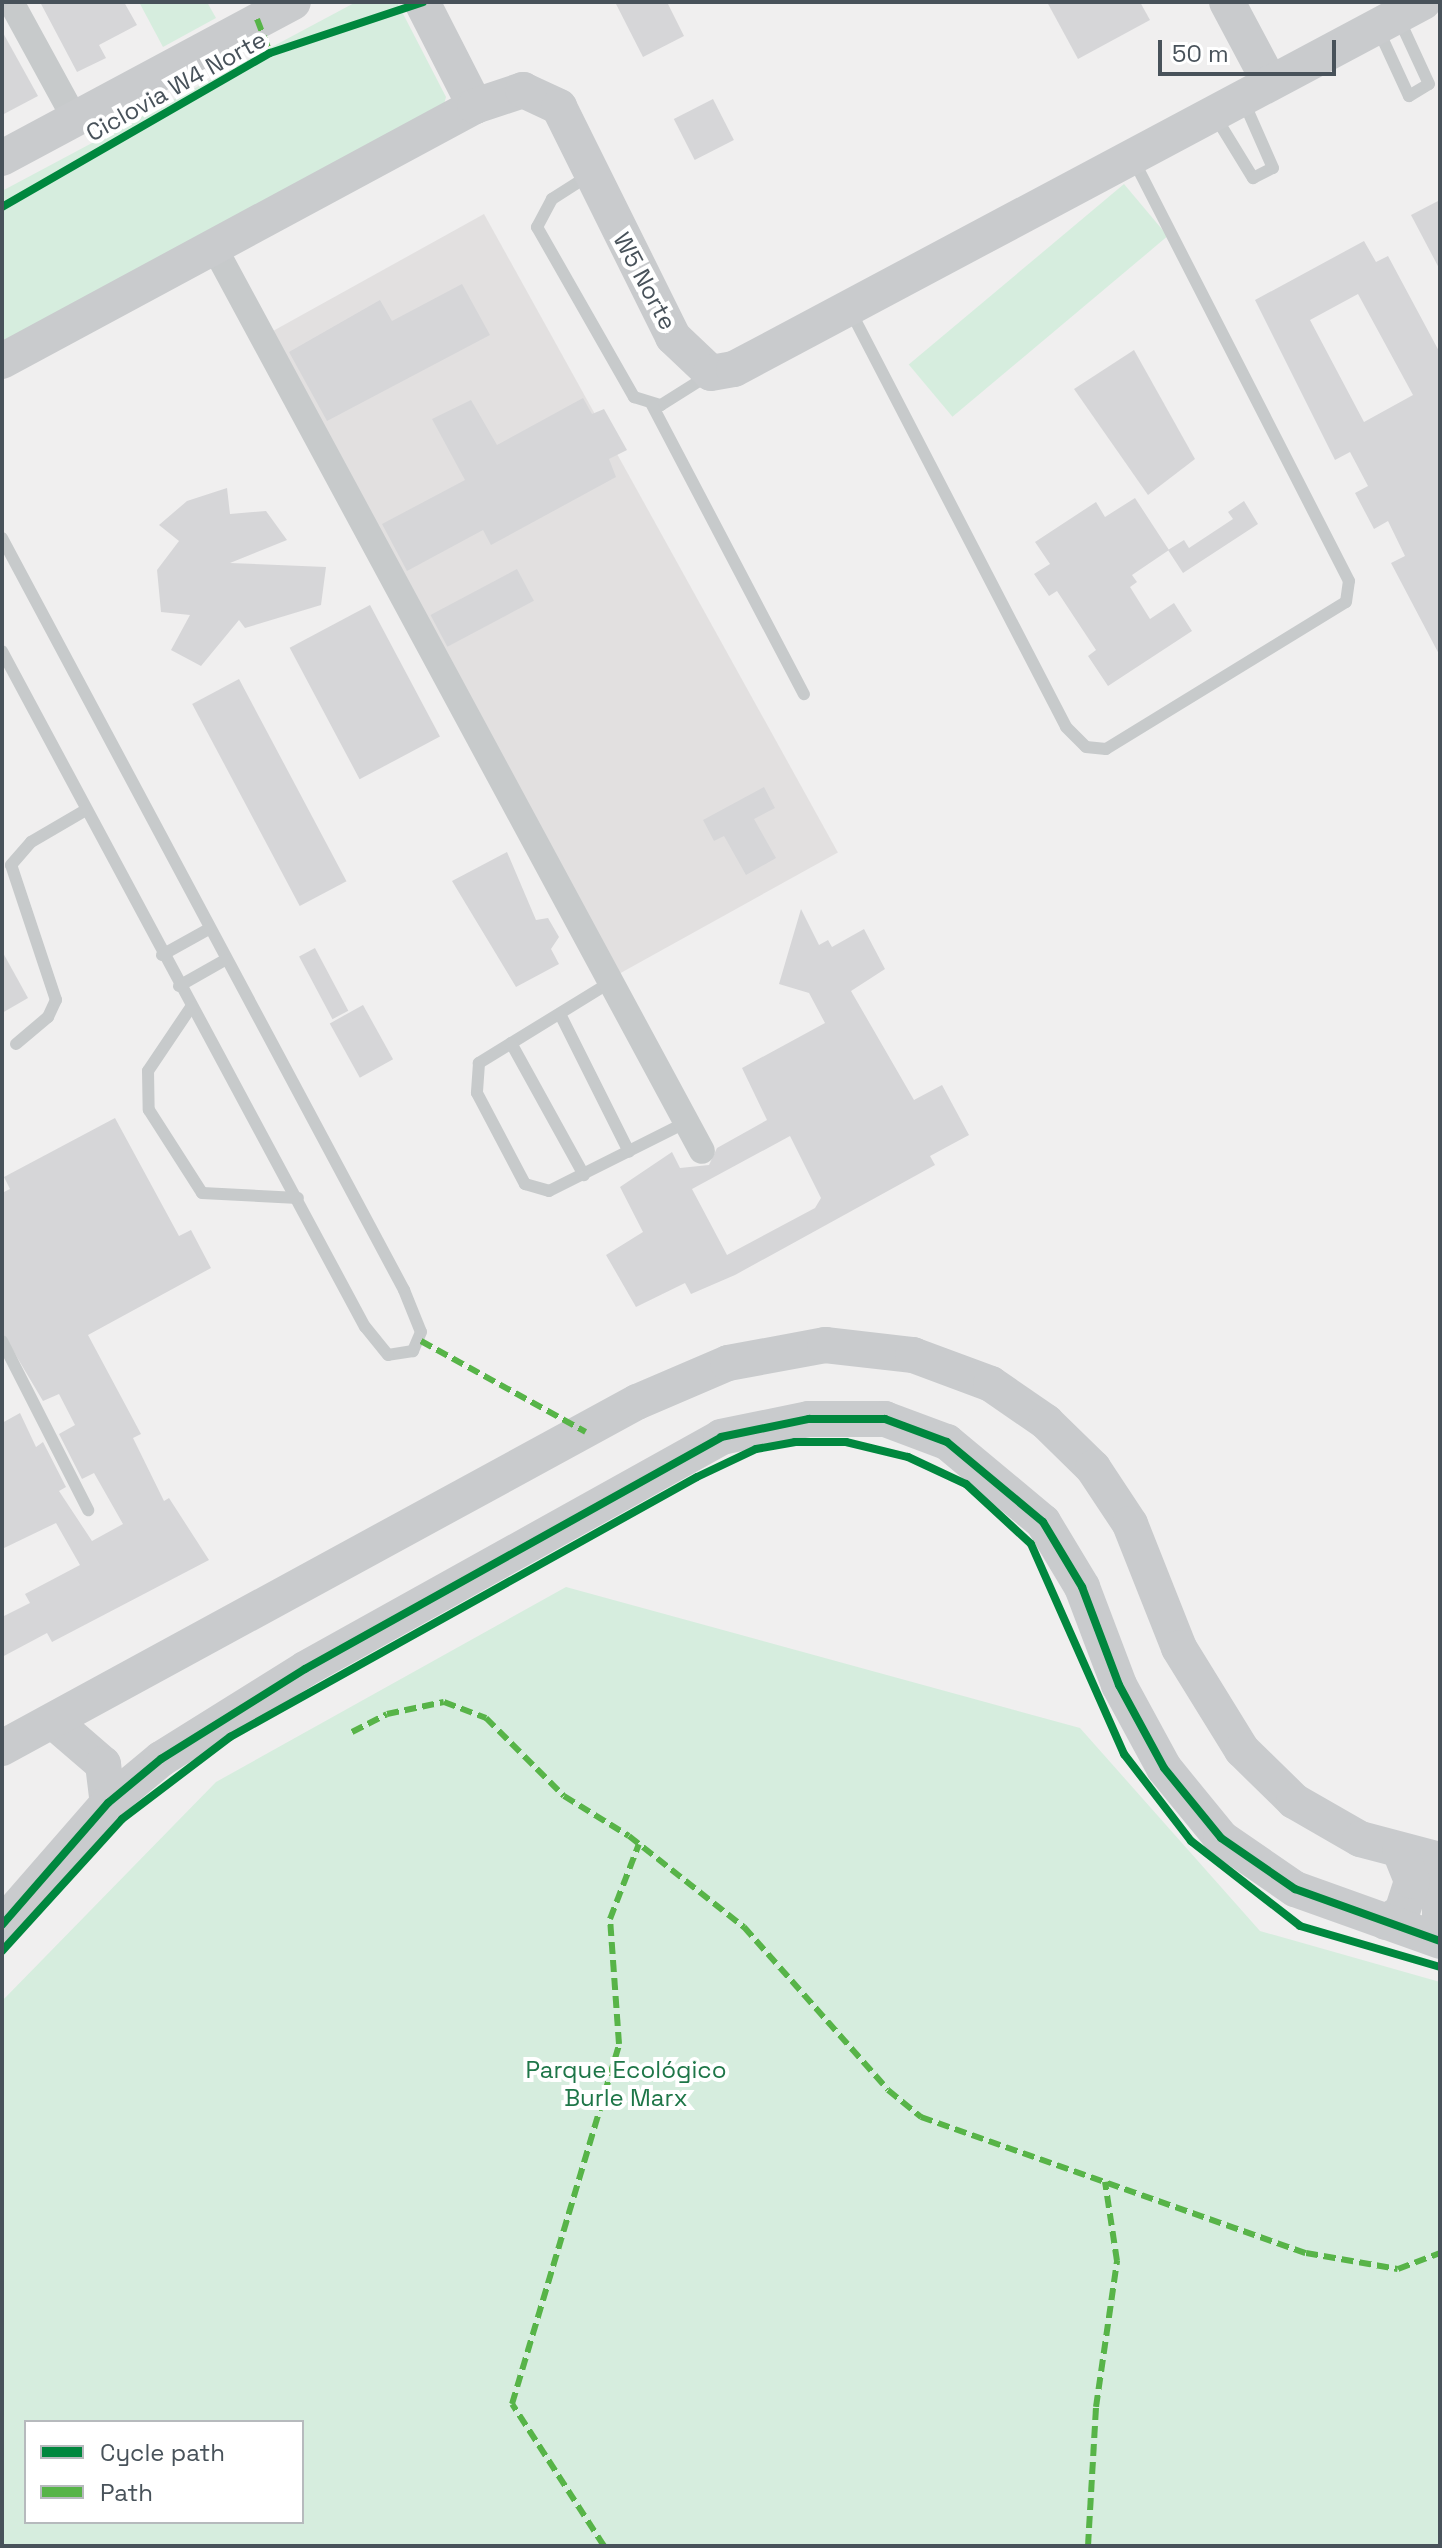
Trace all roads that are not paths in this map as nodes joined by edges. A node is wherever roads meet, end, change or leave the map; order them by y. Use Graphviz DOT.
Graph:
graph roads {
  1 [pos="11,2"];
  2 [pos="293,2"];
  3 [pos="422,2"];
  4 [pos="1227,2"];
  5 [pos="252,11"];
  6 [pos="1399,15"];
  7 [pos="1241,97"];
  8 [pos="475,106"];
  9 [pos="75,119"];
  10 [pos="1132,157"];
  11 [pos="2,158"];
  12 [pos="590,174"];
  13 [pos="214,247"];
  14 [pos="850,309"];
  15 [pos="2,361"];
  16 [pos="711,373"];
  17 [pos="651,403"];
  18 [pos="2,539"];
  19 [pos="2,651"];
  20 [pos="804,694"];
  21 [pos="84,811"];
  22 [pos="209,929"];
  23 [pos="162,955"];
  24 [pos="225,960"];
  25 [pos="609,983"];
  26 [pos="179,986"];
  27 [pos="191,1007"];
  28 [pos="560,1014"];
  29 [pos="511,1043"];
  30 [pos="16,1044"];
  31 [pos="685,1123"];
  32 [pos="702,1151"];
  33 [pos="629,1152"];
  34 [pos="584,1175"];
  35 [pos="298,1198"];
  36 [pos="2,1341"];
  37 [pos="88,1510"];
  38 [pos="53,1721"];
  39 [pos="2,1748"];
  40 [pos="108,1803"];
  41 [pos="1400,1851"];
  42 [pos="1440,1860"];
  43 [pos="1440,1886"];
  44 [pos="1386,1922"];
  45 [pos="2,1925"];
  46 [pos="1440,1926"];
  47 [pos="1440,1941"];
  1 -- 9 [label="street"];
  2 -- 5 [label="street"];
  3 -- 8 [label="street"];
  4 -- 7 [label="street"];
  5 -- 9 [label="street"];
  6 -- 6 [label="lane"];
  6 -- 7 [label="street"];
  7 -- 7 [label="lane"];
  7 -- 10 [label="street"];
  8 -- 12 [label="street, W5 Norte"];
  8 -- 13 [label="street, W5 Norte"];
  9 -- 11 [label="street"];
  10 -- 14 [label="street"];
  10 -- 14 [label="lane"];
  12 -- 16 [label="street, W5 Norte"];
  12 -- 17 [label="lane"];
  13 -- 15 [label="street, W5 Norte"];
  13 -- 25 [label="street"];
  14 -- 16 [label="street"];
  16 -- 17 [label="lane"];
  17 -- 20 [label="lane"];
  18 -- 22 [label="lane"];
  19 -- 21 [label="lane"];
  21 -- 23 [label="lane"];
  21 -- 30 [label="lane"];
  22 -- 23 [label="lane"];
  22 -- 24 [label="lane"];
  23 -- 26 [label="lane"];
  24 -- 26 [label="lane"];
  24 -- 35 [label="lane"];
  25 -- 28 [label="lane"];
  25 -- 31 [label="street"];
  26 -- 27 [label="lane"];
  27 -- 35 [label="lane"];
  27 -- 35 [label="lane"];
  28 -- 29 [label="lane"];
  28 -- 33 [label="lane"];
  29 -- 34 [label="lane"];
  29 -- 34 [label="lane"];
  31 -- 32 [label="street"];
  31 -- 33 [label="lane"];
  33 -- 34 [label="lane"];
  36 -- 37 [label="lane"];
  38 -- 39 [label="street"];
  38 -- 40 [label="street"];
  38 -- 41 [label="street"];
  40 -- 44 [label="street"];
  40 -- 45 [label="street"];
  41 -- 42 [label="street"];
  41 -- 44 [label="street"];
  43 -- 46 [label="street"];
  44 -- 47 [label="street"];
}
